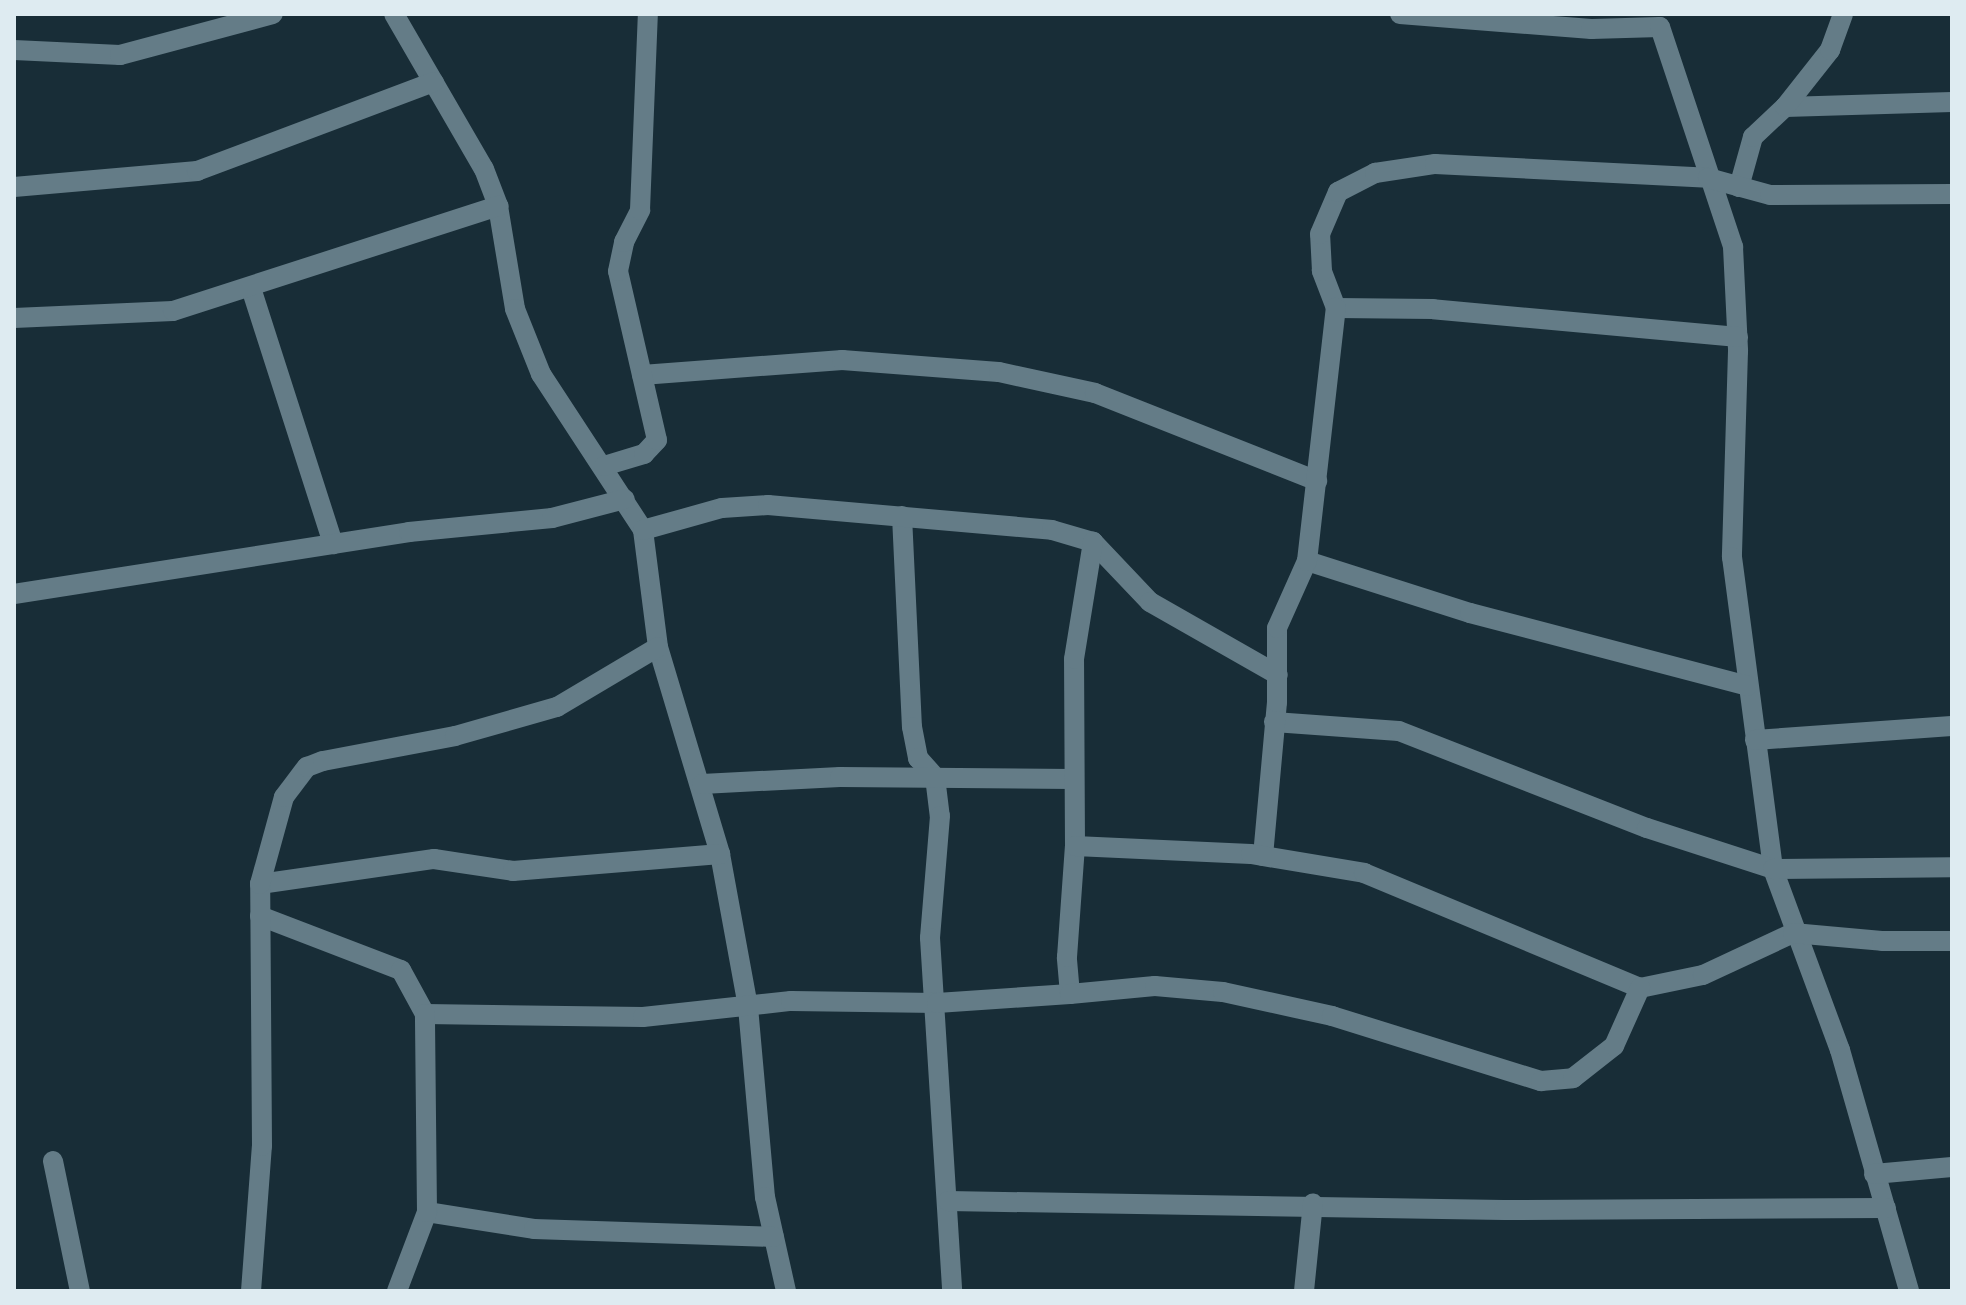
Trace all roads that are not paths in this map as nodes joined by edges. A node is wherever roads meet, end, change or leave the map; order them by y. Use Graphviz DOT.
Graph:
graph roads {
  1 [pos="273,14"];
  2 [pos="394,14"];
  3 [pos="648,14"];
  4 [pos="1400,14"];
  5 [pos="1843,14"];
  6 [pos="1657,20"];
  7 [pos="14,50"];
  8 [pos="434,82"];
  9 [pos="1952,102"];
  10 [pos="1785,107"];
  11 [pos="1708,178"];
  12 [pos="14,187"];
  13 [pos="1739,187"];
  14 [pos="1952,194"];
  15 [pos="498,206"];
  16 [pos="251,288"];
  17 [pos="1336,308"];
  18 [pos="14,318"];
  19 [pos="1738,337"];
  20 [pos="642,375"];
  21 [pos="604,466"];
  22 [pos="1317,481"];
  23 [pos="625,499"];
  24 [pos="902,516"];
  25 [pos="643,530"];
  26 [pos="1093,542"];
  27 [pos="333,544"];
  28 [pos="1307,561"];
  29 [pos="14,594"];
  30 [pos="658,647"];
  31 [pos="1278,675"];
  32 [pos="1748,686"];
  33 [pos="1274,722"];
  34 [pos="1952,726"];
  35 [pos="1755,740"];
  36 [pos="935,777"];
  37 [pos="1072,779"];
  38 [pos="702,784"];
  39 [pos="1075,846"];
  40 [pos="720,854"];
  41 [pos="1263,856"];
  42 [pos="1952,867"];
  43 [pos="1773,869"];
  44 [pos="260,884"];
  45 [pos="260,916"];
  46 [pos="1793,933"];
  47 [pos="1952,941"];
  48 [pos="1640,988"];
  49 [pos="1070,994"];
  50 [pos="937,1003"];
  51 [pos="748,1007"];
  52 [pos="425,1014"];
  53 [pos="53,1161"];
  54 [pos="1952,1167"];
  55 [pos="1874,1174"];
  56 [pos="948,1201"];
  57 [pos="1313,1203"];
  58 [pos="1886,1208"];
  59 [pos="427,1212"];
  60 [pos="774,1237"];
  61 [pos="80,1291"];
  62 [pos="251,1291"];
  63 [pos="397,1291"];
  64 [pos="786,1291"];
  65 [pos="952,1291"];
  66 [pos="1304,1291"];
  67 [pos="1909,1291"];
  1 -- 7 [label="street"];
  2 -- 8 [label="street"];
  3 -- 20 [label="street"];
  4 -- 6 [label="street"];
  5 -- 10 [label="street"];
  6 -- 11 [label="street"];
  8 -- 12 [label="street"];
  8 -- 15 [label="street"];
  9 -- 10 [label="street"];
  10 -- 13 [label="street"];
  11 -- 13 [label="street"];
  11 -- 17 [label="street"];
  11 -- 19 [label="street"];
  13 -- 14 [label="street"];
  15 -- 16 [label="street"];
  15 -- 21 [label="street"];
  16 -- 18 [label="street"];
  16 -- 27 [label="street"];
  17 -- 19 [label="street"];
  17 -- 22 [label="street"];
  19 -- 32 [label="street"];
  20 -- 21 [label="street"];
  20 -- 22 [label="street"];
  21 -- 23 [label="street"];
  22 -- 28 [label="street"];
  23 -- 25 [label="street"];
  23 -- 27 [label="street"];
  24 -- 25 [label="street"];
  24 -- 26 [label="street"];
  24 -- 36 [label="street"];
  25 -- 30 [label="street"];
  26 -- 31 [label="street"];
  26 -- 37 [label="street"];
  27 -- 29 [label="street"];
  28 -- 31 [label="street"];
  28 -- 32 [label="street"];
  30 -- 38 [label="street"];
  30 -- 44 [label="street"];
  31 -- 33 [label="street"];
  32 -- 35 [label="street"];
  33 -- 41 [label="street"];
  33 -- 43 [label="street"];
  34 -- 35 [label="street"];
  35 -- 43 [label="street"];
  36 -- 37 [label="street"];
  36 -- 38 [label="street"];
  36 -- 50 [label="street"];
  37 -- 39 [label="street"];
  38 -- 40 [label="street"];
  39 -- 41 [label="street"];
  39 -- 49 [label="street"];
  40 -- 44 [label="street"];
  40 -- 51 [label="street"];
  41 -- 48 [label="street"];
  42 -- 43 [label="street"];
  43 -- 46 [label="street"];
  44 -- 45 [label="street"];
  45 -- 52 [label="street"];
  45 -- 62 [label="street"];
  46 -- 47 [label="street"];
  46 -- 48 [label="street"];
  46 -- 55 [label="street"];
  48 -- 49 [label="street"];
  49 -- 50 [label="street"];
  50 -- 51 [label="street"];
  50 -- 56 [label="street"];
  51 -- 52 [label="street"];
  51 -- 60 [label="street"];
  52 -- 59 [label="street"];
  53 -- 61 [label="street"];
  54 -- 55 [label="street"];
  55 -- 58 [label="street"];
  56 -- 57 [label="street"];
  56 -- 65 [label="street"];
  57 -- 58 [label="street"];
  57 -- 66 [label="street"];
  58 -- 67 [label="street"];
  59 -- 60 [label="street"];
  59 -- 63 [label="street"];
  60 -- 64 [label="street"];
}
